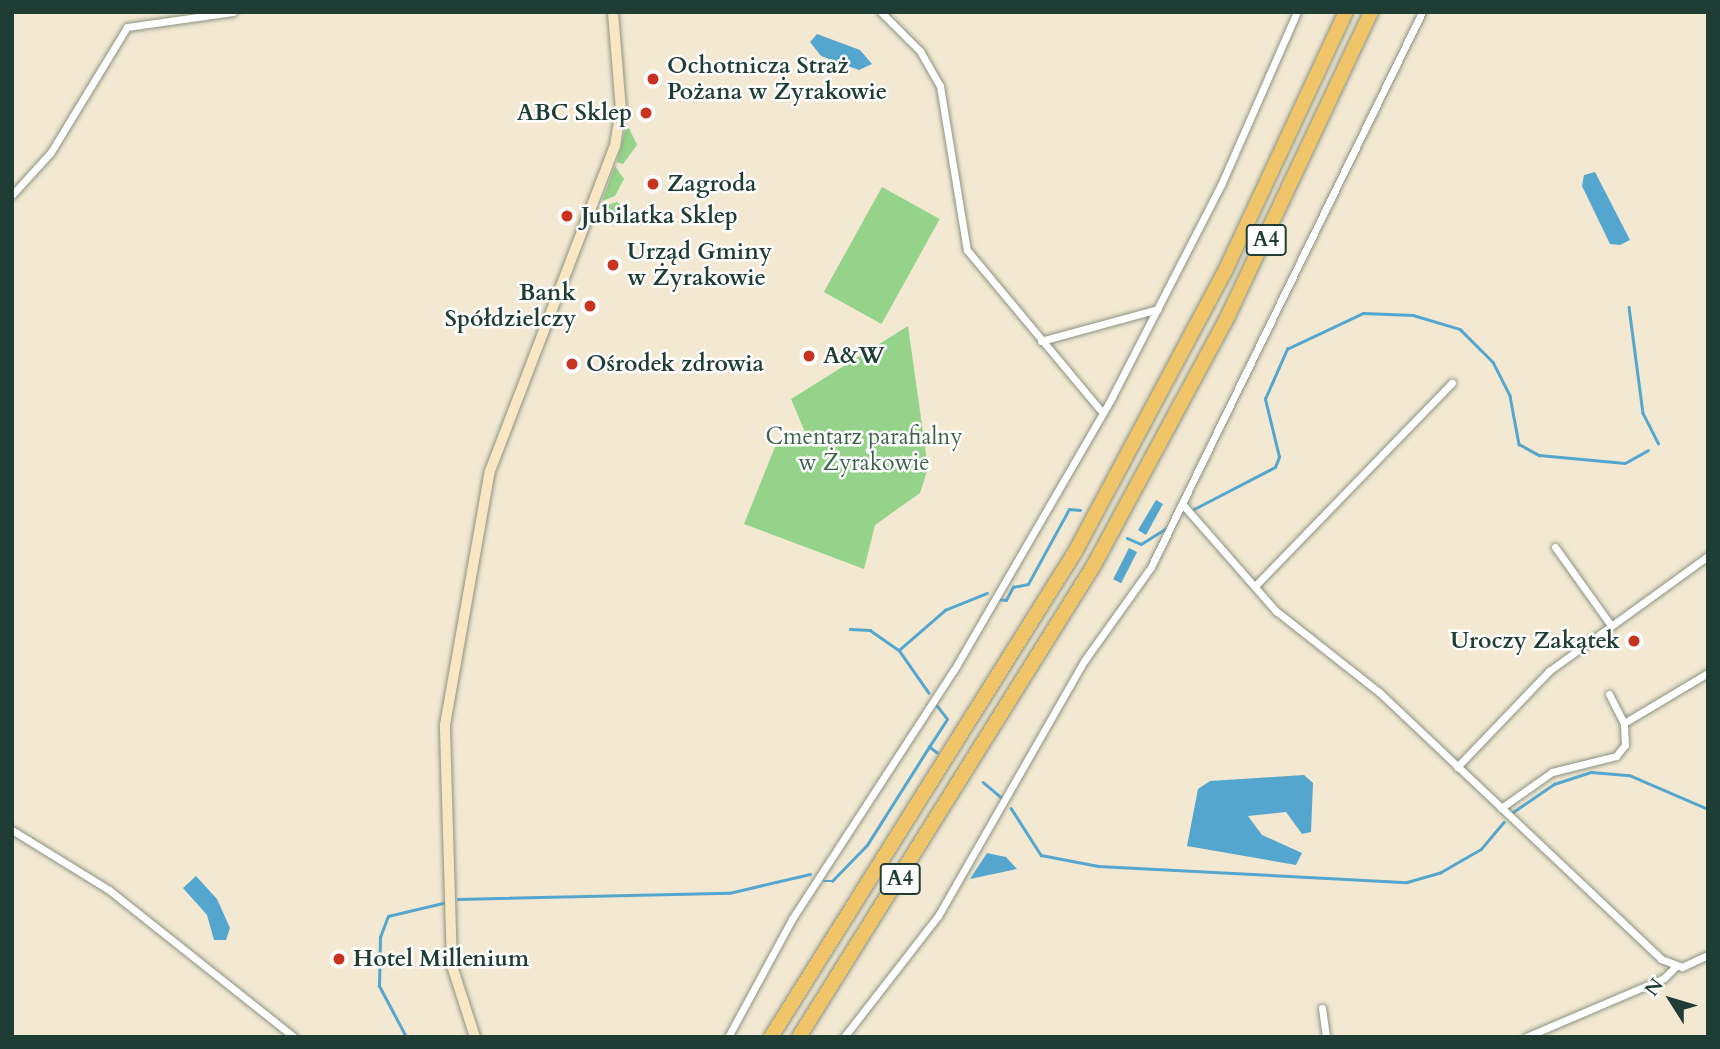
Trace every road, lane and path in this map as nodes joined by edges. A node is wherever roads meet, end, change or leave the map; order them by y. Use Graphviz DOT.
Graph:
graph roads {
  1 [pos="233,12"];
  2 [pos="613,12"];
  3 [pos="881,12"];
  4 [pos="1297,12"];
  5 [pos="1346,12"];
  6 [pos="1371,12"];
  7 [pos="1422,12"];
  8 [pos="12,195"];
  9 [pos="1158,309"];
  10 [pos="1041,341"];
  11 [pos="1452,383"];
  12 [pos="1103,412"];
  13 [pos="1184,506"];
  14 [pos="1555,547"];
  15 [pos="1708,556"];
  16 [pos="1255,586"];
  17 [pos="1610,624"];
  18 [pos="1708,673"];
  19 [pos="1609,694"];
  20 [pos="1624,723"];
  21 [pos="1457,767"];
  22 [pos="1501,808"];
  23 [pos="12,830"];
  24 [pos="1708,956"];
  25 [pos="1675,967"];
  26 [pos="1322,1008"];
  27 [pos="800,1034"];
  28 [pos="294,1037"];
  29 [pos="475,1037"];
  30 [pos="728,1037"];
  31 [pos="771,1037"];
  32 [pos="844,1037"];
  33 [pos="1326,1037"];
  34 [pos="1527,1037"];
  1 -- 8 [label="street"];
  2 -- 29 [label="street"];
  3 -- 10 [label="street"];
  4 -- 9 [label="street"];
  5 -- 31 [label="highway, A4"];
  6 -- 27 [label="highway, A4"];
  7 -- 13 [label="street"];
  9 -- 10 [label="street"];
  9 -- 12 [label="street"];
  10 -- 12 [label="street"];
  11 -- 16 [label="street"];
  12 -- 30 [label="street"];
  13 -- 16 [label="street"];
  13 -- 32 [label="street"];
  14 -- 17 [label="street"];
  15 -- 17 [label="street"];
  16 -- 21 [label="street"];
  17 -- 21 [label="street"];
  18 -- 20 [label="street"];
  19 -- 20 [label="street"];
  20 -- 22 [label="street"];
  21 -- 22 [label="street"];
  22 -- 25 [label="street"];
  23 -- 28 [label="street"];
  24 -- 25 [label="street"];
  25 -- 34 [label="street"];
  26 -- 33 [label="street"];
}
